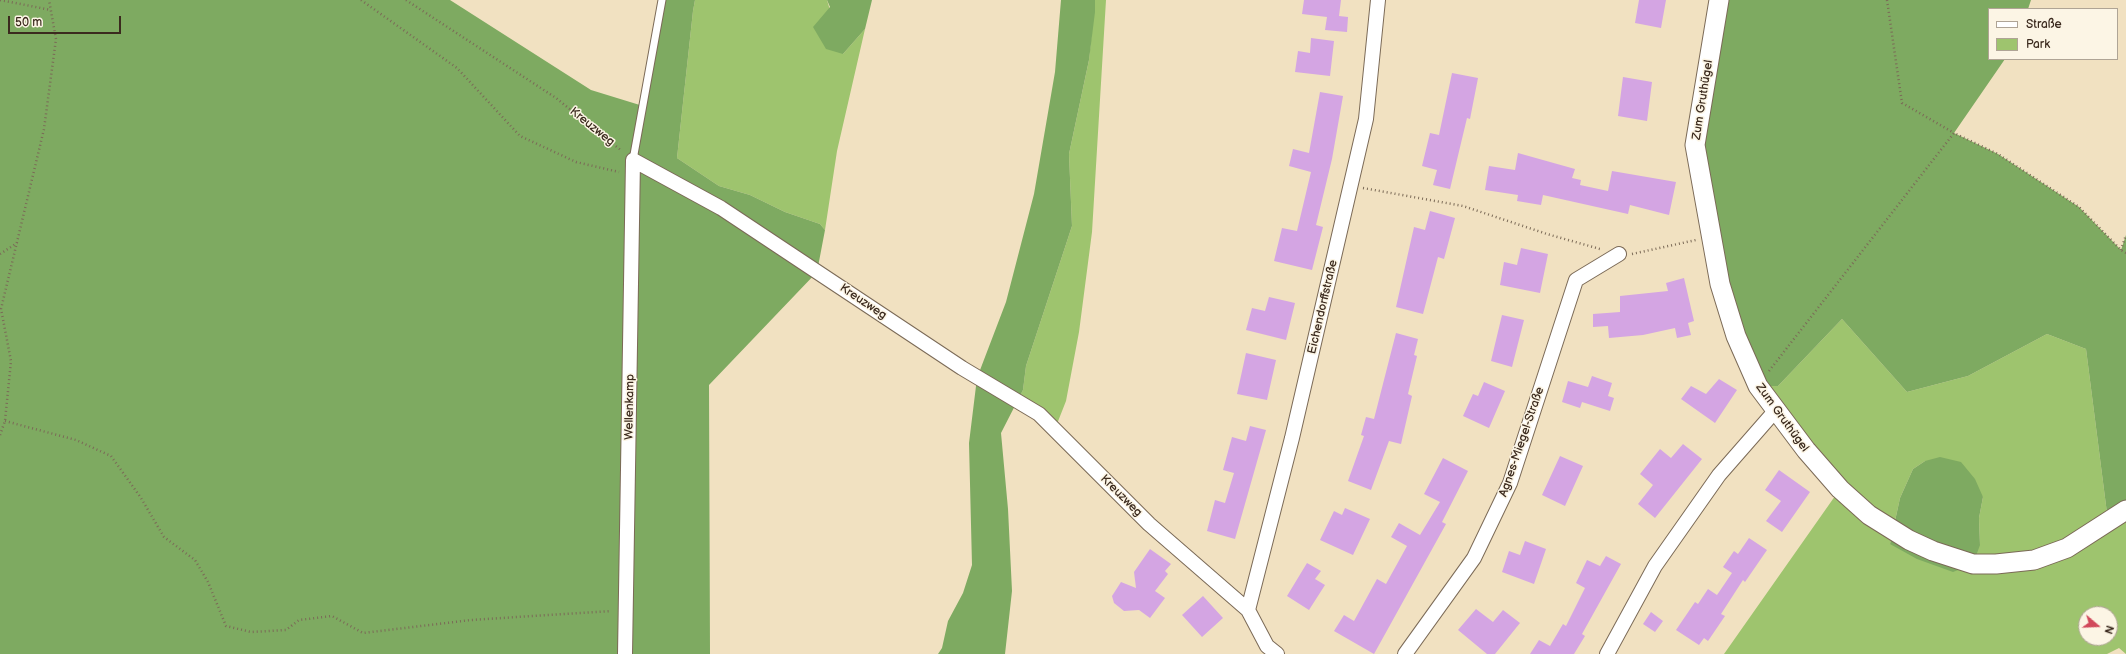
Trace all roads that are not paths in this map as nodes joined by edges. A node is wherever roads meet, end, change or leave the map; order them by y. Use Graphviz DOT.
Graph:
graph roads {
  1 [pos="662,0"];
  2 [pos="1378,0"];
  3 [pos="1719,0"];
  4 [pos="633,160"];
  5 [pos="1618,254"];
  6 [pos="1775,411"];
  7 [pos="2126,510"];
  8 [pos="1248,610"];
  9 [pos="625,654"];
  10 [pos="1277,654"];
  11 [pos="1404,654"];
  12 [pos="1607,654"];
  1 -- 4 [label="lane"];
  2 -- 8 [label="street, Eichendorffstraße"];
  3 -- 6 [label="street, Zum Gruthügel"];
  4 -- 8 [label="street, Kreuzweg"];
  4 -- 9 [label="street, Wellenkamp"];
  5 -- 11 [label="street, Agnes-Miegel-Straße"];
  6 -- 7 [label="street, Zum Gruthügel"];
  6 -- 12 [label="street"];
  8 -- 10 [label="street, Kreuzweg"];
}
